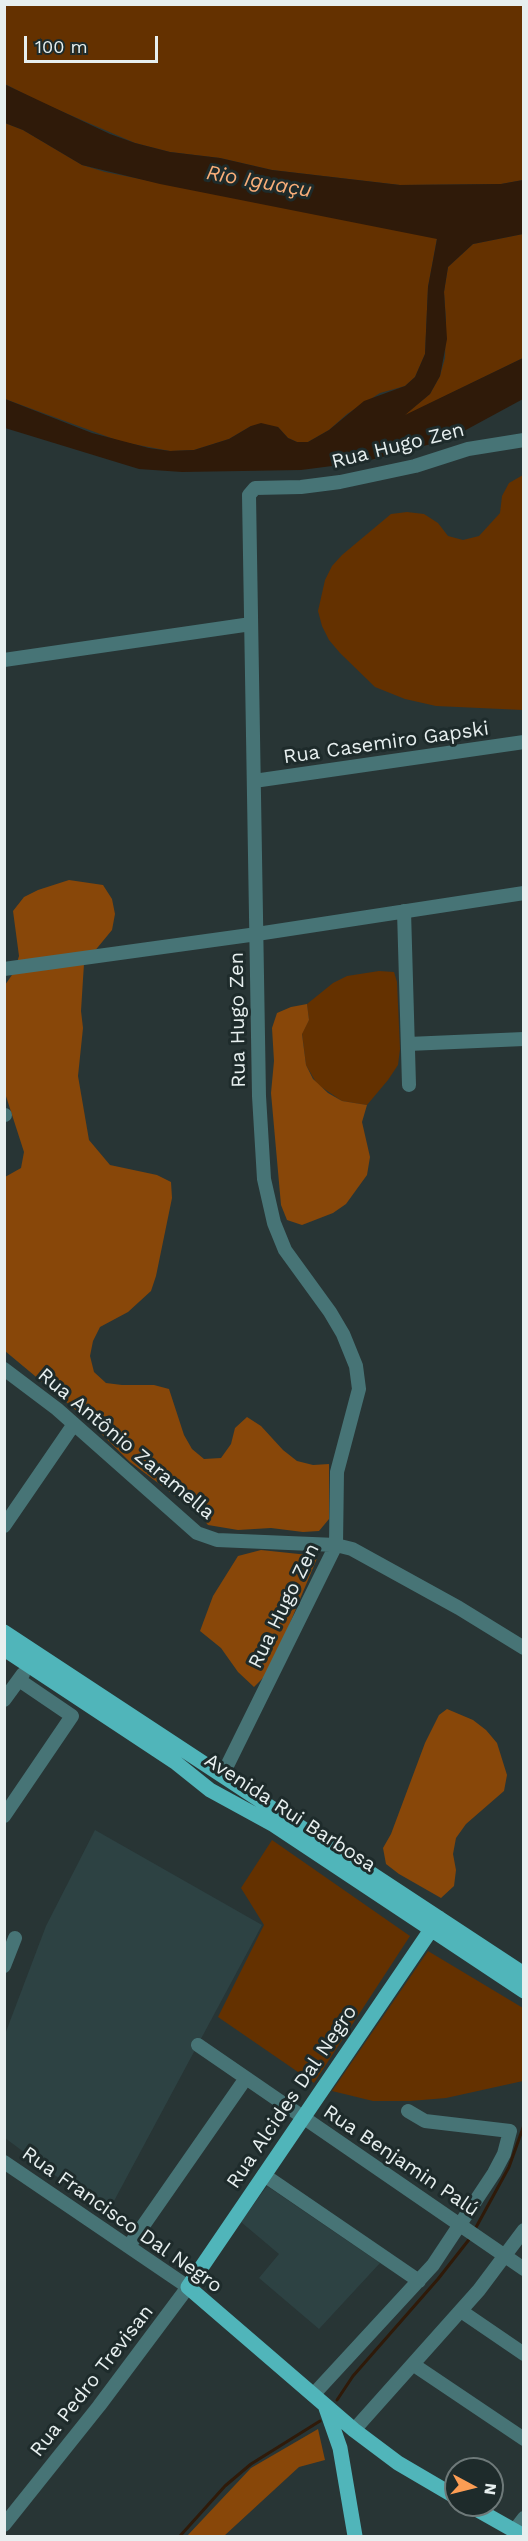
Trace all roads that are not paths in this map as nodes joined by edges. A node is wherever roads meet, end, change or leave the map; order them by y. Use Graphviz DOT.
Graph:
graph roads {
  1 [pos="524,440"];
  2 [pos="251,624"];
  3 [pos="4,660"];
  4 [pos="524,742"];
  5 [pos="254,782"];
  6 [pos="524,892"];
  7 [pos="404,911"];
  8 [pos="257,934"];
  9 [pos="4,969"];
  10 [pos="524,1039"];
  11 [pos="408,1044"];
  12 [pos="409,1085"];
  13 [pos="4,1369"];
  14 [pos="74,1424"];
  15 [pos="4,1526"];
  16 [pos="336,1545"];
  17 [pos="4,1632"];
  18 [pos="524,1648"];
  19 [pos="4,1649"];
  20 [pos="29,1665"];
  21 [pos="19,1680"];
  22 [pos="4,1700"];
  23 [pos="224,1776"];
  24 [pos="212,1792"];
  25 [pos="4,1816"];
  26 [pos="435,1924"];
  27 [pos="15,1938"];
  28 [pos="4,1966"];
  29 [pos="524,1974"];
  30 [pos="524,1991"];
  31 [pos="198,2045"];
  32 [pos="246,2078"];
  33 [pos="408,2111"];
  34 [pos="303,2118"];
  35 [pos="4,2162"];
  36 [pos="264,2175"];
  37 [pos="468,2230"];
  38 [pos="524,2230"];
  39 [pos="129,2246"];
  40 [pos="506,2256"];
  41 [pos="524,2269"];
  42 [pos="418,2282"];
  43 [pos="188,2288"];
  44 [pos="461,2311"];
  45 [pos="524,2354"];
  46 [pos="414,2365"];
  47 [pos="313,2395"];
  48 [pos="325,2406"];
  49 [pos="354,2430"];
  50 [pos="524,2439"];
  51 [pos="340,2448"];
  52 [pos="444,2490"];
  53 [pos="490,2517"];
  54 [pos="524,2518"];
  55 [pos="4,2525"];
  56 [pos="519,2534"];
  57 [pos="355,2536"];
  1 -- 2 [label="street, Rua Hugo Zen"];
  2 -- 3 [label="street"];
  2 -- 5 [label="street, Rua Hugo Zen"];
  4 -- 5 [label="street, Rua Casemiro Gapski"];
  5 -- 8 [label="street, Rua Hugo Zen"];
  6 -- 7 [label="street"];
  7 -- 8 [label="street"];
  7 -- 11 [label="street"];
  8 -- 9 [label="street"];
  8 -- 16 [label="street, Rua Hugo Zen"];
  10 -- 11 [label="street"];
  11 -- 12 [label="street"];
  13 -- 14 [label="street, Rua Antônio Zaramella"];
  14 -- 15 [label="street"];
  14 -- 16 [label="street, Rua Antônio Zaramella"];
  16 -- 18 [label="street, Rua Antônio Zaramella"];
  16 -- 23 [label="street, Rua Hugo Zen"];
  17 -- 23 [label="main road, Avenida Rui Barbosa"];
  19 -- 20 [label="main road, Avenida Rui Barbosa"];
  20 -- 21 [label="street"];
  20 -- 24 [label="main road, Avenida Rui Barbosa"];
  21 -- 22 [label="street"];
  21 -- 25 [label="street"];
  23 -- 24 [label="main road"];
  23 -- 26 [label="main road, Avenida Rui Barbosa"];
  24 -- 26 [label="main road, Avenida Rui Barbosa"];
  26 -- 29 [label="main road, Avenida Rui Barbosa"];
  26 -- 30 [label="main road, Avenida Rui Barbosa"];
  26 -- 34 [label="main road, Rua Alcides Dal Negro"];
  27 -- 28 [label="street"];
  31 -- 32 [label="street, Rua Benjamin Palú"];
  32 -- 34 [label="street, Rua Benjamin Palú"];
  32 -- 39 [label="street"];
  33 -- 37 [label="street"];
  34 -- 36 [label="main road, Rua Alcides Dal Negro"];
  34 -- 37 [label="street, Rua Benjamin Palú"];
  35 -- 39 [label="street, Rua Francisco Dal Negro"];
  36 -- 42 [label="street"];
  36 -- 43 [label="main road, Rua Alcides Dal Negro"];
  37 -- 40 [label="street, Rua Benjamin Palú"];
  37 -- 42 [label="street"];
  38 -- 40 [label="street"];
  39 -- 43 [label="street, Rua Francisco Dal Negro"];
  40 -- 41 [label="street, Rua Benjamin Palú"];
  40 -- 44 [label="street"];
  42 -- 47 [label="street"];
  43 -- 47 [label="main road, Rua Francisco Dal Negro"];
  43 -- 55 [label="street, Rua Pedro Trevisan"];
  44 -- 45 [label="street"];
  44 -- 46 [label="street"];
  46 -- 49 [label="street"];
  46 -- 50 [label="street"];
  47 -- 48 [label="main road, Rua Francisco Dal Negro"];
  48 -- 49 [label="main road, Rua Francisco Dal Negro"];
  48 -- 51 [label="main road"];
  49 -- 51 [label="main road"];
  49 -- 52 [label="main road, Rua Francisco Dal Negro"];
  51 -- 57 [label="main road"];
  53 -- 56 [label="main road"];
  54 -- 56 [label="street"];
}
